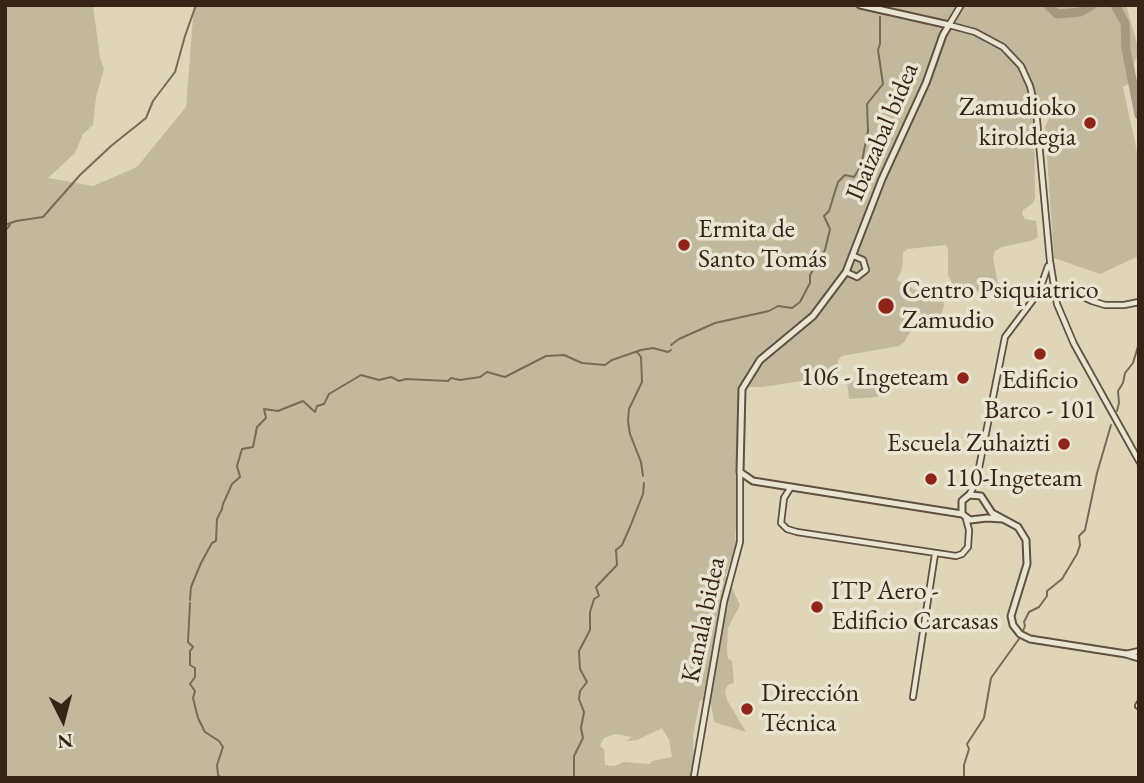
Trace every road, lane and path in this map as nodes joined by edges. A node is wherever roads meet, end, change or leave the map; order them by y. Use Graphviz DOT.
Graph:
graph roads {
  1 [pos="860,5"];
  2 [pos="961,5"];
  3 [pos="949,25"];
  4 [pos="854,256"];
  5 [pos="1050,261"];
  6 [pos="846,272"];
  7 [pos="1042,288"];
  8 [pos="1053,288"];
  9 [pos="1139,302"];
  10 [pos="1139,461"];
  11 [pos="740,472"];
  12 [pos="781,486"];
  13 [pos="791,487"];
  14 [pos="969,495"];
  15 [pos="784,498"];
  16 [pos="987,506"];
  17 [pos="964,516"];
  18 [pos="980,519"];
  19 [pos="1002,519"];
  20 [pos="969,536"];
  21 [pos="935,554"];
  22 [pos="1139,651"];
  23 [pos="1126,654"];
  24 [pos="1139,658"];
  25 [pos="913,697"];
  26 [pos="694,776"];
  1 -- 3 [label="street"];
  2 -- 3 [label="street"];
  3 -- 4 [label="street, Ibaizabal bidea"];
  3 -- 5 [label="street"];
  4 -- 6 [label="street, Ibaizabal bidea"];
  4 -- 6 [label="street"];
  5 -- 7 [label="street"];
  5 -- 8 [label="street"];
  6 -- 11 [label="street, Ibaizabal bidea"];
  7 -- 8 [label="street"];
  7 -- 14 [label="street"];
  8 -- 9 [label="street"];
  8 -- 10 [label="street"];
  11 -- 12 [label="street"];
  11 -- 26 [label="street, Kanala bidea"];
  12 -- 13 [label="street"];
  12 -- 15 [label="street"];
  13 -- 15 [label="street"];
  13 -- 17 [label="street"];
  14 -- 16 [label="street"];
  14 -- 17 [label="street"];
  15 -- 21 [label="street"];
  16 -- 18 [label="street"];
  16 -- 19 [label="street"];
  17 -- 18 [label="street"];
  17 -- 20 [label="street"];
  18 -- 19 [label="street"];
  18 -- 20 [label="street"];
  19 -- 23 [label="street"];
  20 -- 21 [label="street"];
  21 -- 25 [label="street"];
  22 -- 23 [label="street"];
  23 -- 24 [label="street"];
}
